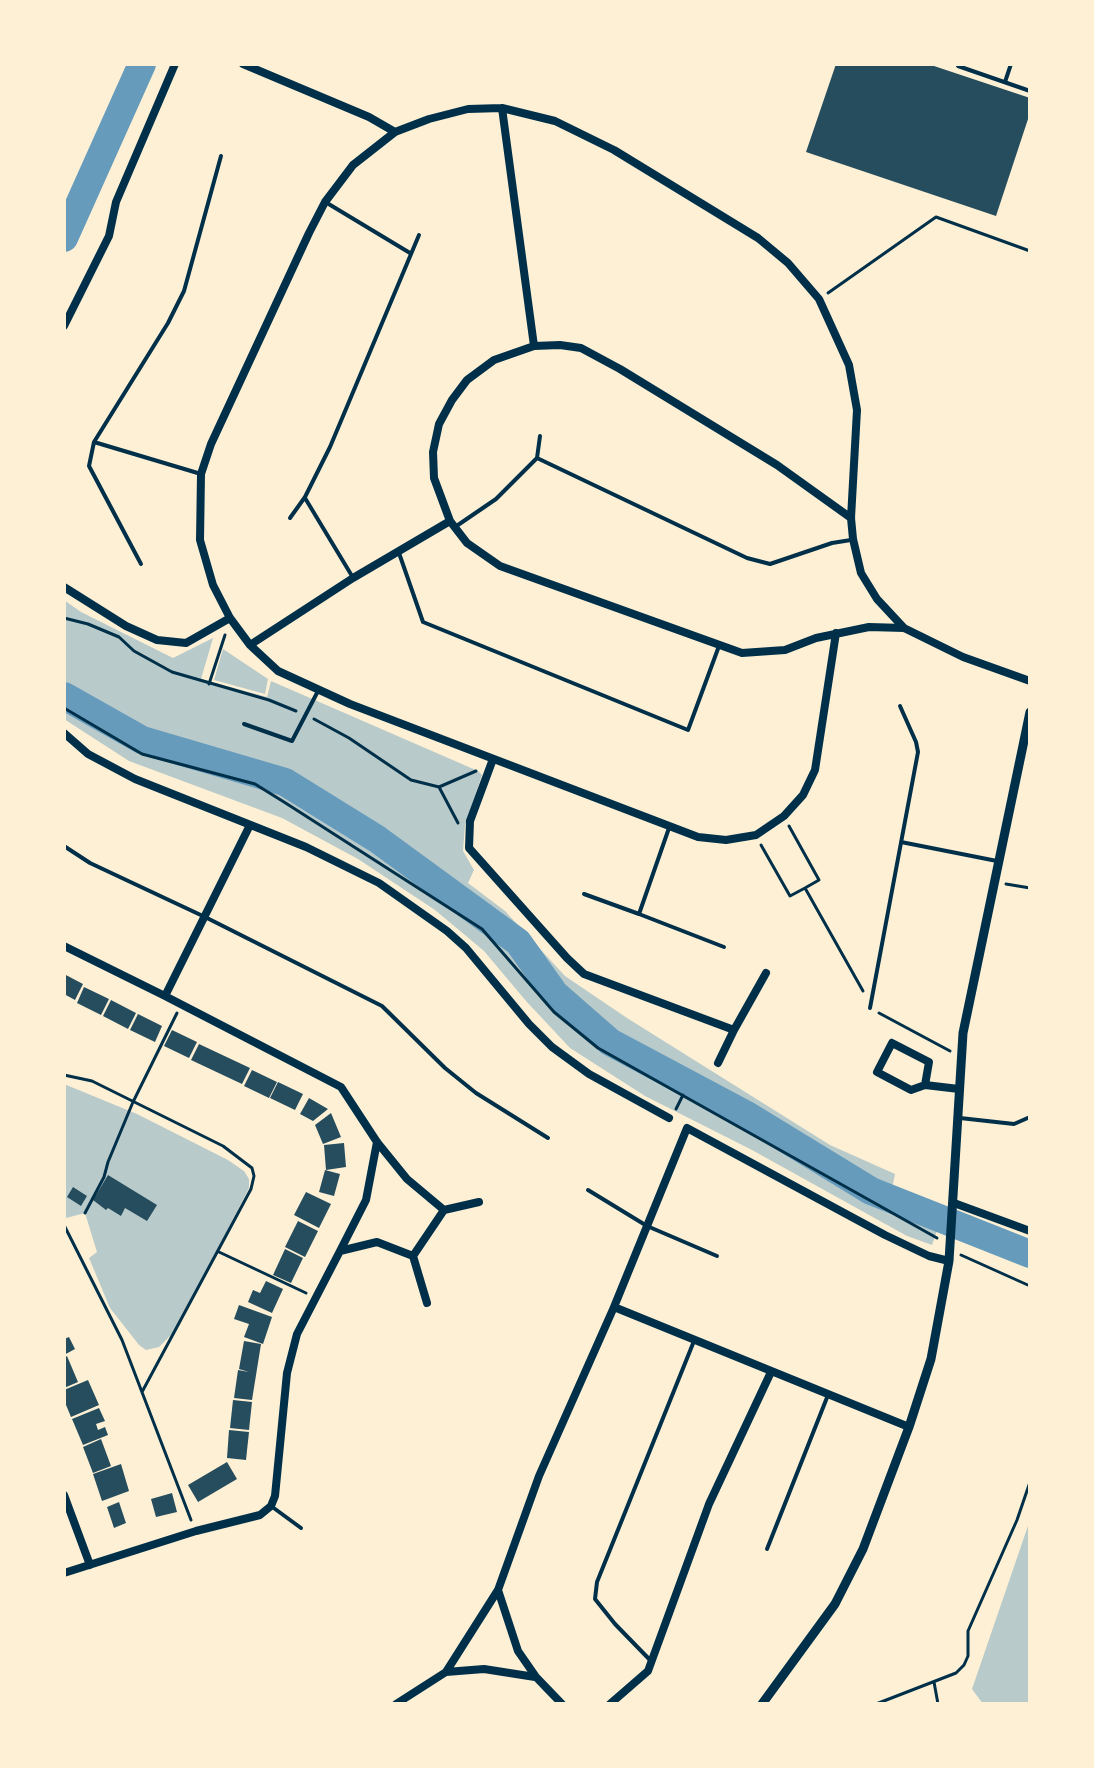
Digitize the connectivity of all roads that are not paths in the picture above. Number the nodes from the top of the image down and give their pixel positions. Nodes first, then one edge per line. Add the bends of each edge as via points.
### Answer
1 (175, 64) edge
2 (243, 64) edge
3 (952, 64) edge
4 (1011, 64) edge
5 (958, 65) edge
6 (1005, 82) junction
7 (1030, 91) edge
8 (502, 108) junction
9 (395, 132) junction
10 (221, 156) dead end
11 (325, 202) junction
12 (419, 235) dead end
13 (410, 253) junction
14 (64, 326) edge
15 (534, 346) junction
16 (540, 436) dead end
17 (94, 442) junction
18 (537, 458) junction
19 (201, 474) junction
20 (305, 497) junction
21 (290, 518) dead end
22 (851, 518) junction
23 (453, 524) junction
24 (853, 539) junction
25 (399, 553) junction
26 (141, 564) dead end
27 (353, 578) junction
28 (64, 587) edge
29 (230, 618) junction
30 (904, 628) junction
31 (836, 633) junction
32 (250, 645) junction
33 (719, 646) junction
34 (1030, 681) edge
35 (318, 691) junction
36 (900, 706) dead end
37 (1030, 712) edge
38 (244, 724) dead end
39 (64, 733) edge
40 (493, 759) junction
41 (250, 825) junction
42 (670, 826) junction
43 (901, 842) junction
44 (64, 846) edge
45 (999, 861) junction
46 (584, 894) dead end
47 (639, 914) junction
48 (205, 917) junction
49 (64, 946) edge
50 (724, 947) dead end
51 (766, 973) dead end
52 (165, 996) junction
53 (870, 1008) road end
54 (734, 1030) junction
55 (718, 1063) dead end
56 (925, 1085) junction
57 (959, 1089) junction
58 (958, 1117) junction
59 (1030, 1117) edge
60 (670, 1119) road end
61 (548, 1138) dead end
62 (377, 1142) junction
63 (588, 1190) dead end
64 (479, 1202) dead end
65 (953, 1208) junction
66 (444, 1210) junction
67 (647, 1226) junction
68 (1030, 1231) edge
69 (340, 1251) junction
70 (950, 1251) junction
71 (413, 1256) junction
72 (717, 1256) dead end
73 (427, 1303) dead end
74 (614, 1307) junction
75 (695, 1340) junction
76 (771, 1372) junction
77 (829, 1393) junction
78 (909, 1427) junction
79 (64, 1495) edge
80 (271, 1506) junction
81 (301, 1528) dead end
82 (767, 1549) dead end
83 (90, 1565) junction
84 (64, 1573) edge
85 (498, 1590) junction
86 (651, 1662) junction
87 (446, 1672) junction
88 (536, 1677) junction
89 (396, 1704) edge
90 (562, 1704) edge
91 (610, 1704) edge
92 (762, 1704) edge

1 - 14 street via 116,202 109,236
2 - 9 street
3 - 5 lane
4 - 6 lane
5 - 6 lane
6 - 7 lane
8 - 9 street via 468,109
8 - 15 street
8 - 22 street via 555,121 627,158 758,238 819,299 849,365 857,410
9 - 11 street via 353,165
10 - 17 lane via 184,291
11 - 13 lane
11 - 19 street
12 - 13 lane
13 - 20 lane
15 - 22 street via 581,348 620,369 777,465
15 - 23 street via 494,360 467,380 439,424 434,478
16 - 18 lane
17 - 19 lane
17 - 26 lane via 89,466
18 - 23 lane via 496,499
18 - 24 lane via 747,558 770,564
19 - 29 street via 200,540 213,585
20 - 21 lane
20 - 27 lane
22 - 24 street
23 - 25 street
23 - 33 street via 467,543 500,566
24 - 30 street via 861,573
25 - 27 street
25 - 33 lane via 423,622 688,730
27 - 32 street
28 - 29 street via 157,640 186,643
29 - 32 street
30 - 31 street
30 - 34 street
31 - 33 street via 764,654
31 - 42 street via 815,770 803,795 756,835 726,840
32 - 35 street via 278,671
35 - 38 lane via 292,741
35 - 40 street
36 - 43 lane via 918,752
37 - 45 street
39 - 41 street via 88,754 135,779
40 - 42 street
40 - 54 street via 469,829 469,848 584,974
41 - 48 street
41 - 60 street via 379,883 466,948 552,1047
42 - 47 lane
43 - 45 lane
43 - 53 lane
44 - 48 lane
45 - 57 street via 963,1033
46 - 47 lane
47 - 50 lane
48 - 52 street
48 - 61 lane via 382,1006 476,1093
49 - 52 street
51 - 54 street
52 - 62 street via 341,1087
54 - 55 street
56 - 56 street via 911,1090 877,1072 892,1043 929,1062
56 - 57 street
57 - 58 street
58 - 59 lane via 1014,1124
58 - 65 street
62 - 66 street via 407,1179
62 - 69 street via 366,1200
63 - 67 lane
64 - 66 street
65 - 68 street
65 - 70 street
66 - 71 street
67 - 70 street via 687,1128 929,1256
67 - 72 lane
67 - 74 street
69 - 71 street via 377,1242
69 - 80 street via 297,1334 287,1373
70 - 78 street via 931,1359
71 - 73 street
74 - 75 street
74 - 85 street via 539,1476
75 - 76 street
75 - 86 lane via 596,1591 595,1599 608,1616
76 - 77 street
76 - 86 street via 709,1504
77 - 78 street
77 - 82 lane
78 - 92 street via 863,1549 835,1604
79 - 83 street
80 - 81 lane
80 - 83 street via 260,1515
83 - 84 street
85 - 87 street
85 - 88 street via 518,1651
86 - 91 street via 648,1671
87 - 88 street via 484,1669
87 - 89 street
88 - 90 street

